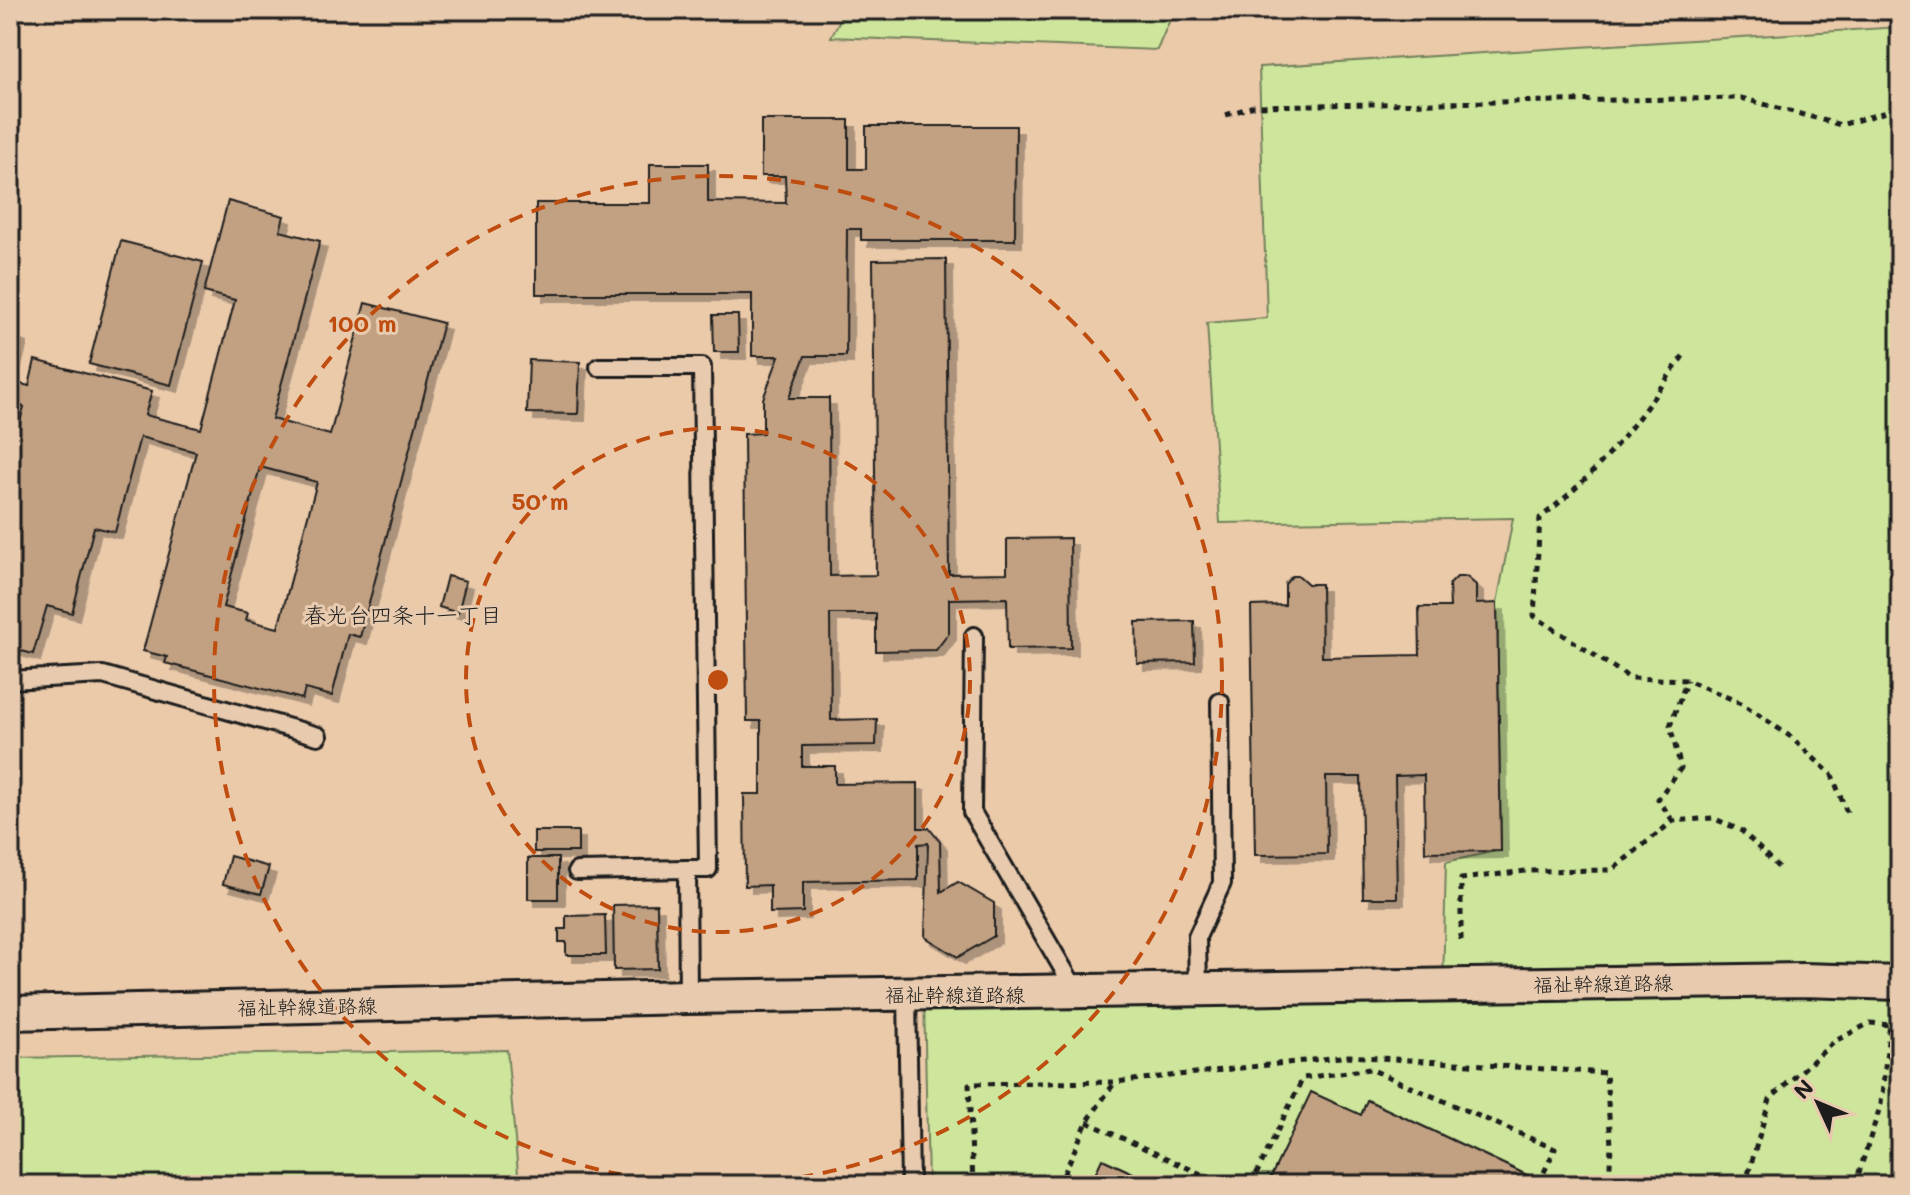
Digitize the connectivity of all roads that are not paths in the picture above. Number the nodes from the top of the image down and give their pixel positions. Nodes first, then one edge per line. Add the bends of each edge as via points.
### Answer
1 (599, 367) dead end
2 (974, 636) dead end
3 (10, 680) edge
4 (1220, 702) dead end
5 (318, 736) dead end
6 (687, 869) junction
7 (577, 871) dead end
8 (1900, 983) edge
9 (1198, 990) junction
10 (1077, 993) junction
11 (907, 994) junction
12 (688, 997) junction
13 (10, 1013) edge
14 (910, 1185) edge

1 - 6 lane via 702,367 708,869
2 - 10 lane via 972,812
3 - 5 lane via 103,675
4 - 9 lane via 1222,883 1197,937
6 - 7 lane
6 - 12 lane
8 - 9 street, 福祉幹線道路線
9 - 10 street, 福祉幹線道路線
10 - 11 street, 福祉幹線道路線
11 - 12 street, 福祉幹線道路線
11 - 14 lane
12 - 13 street, 福祉幹線道路線

